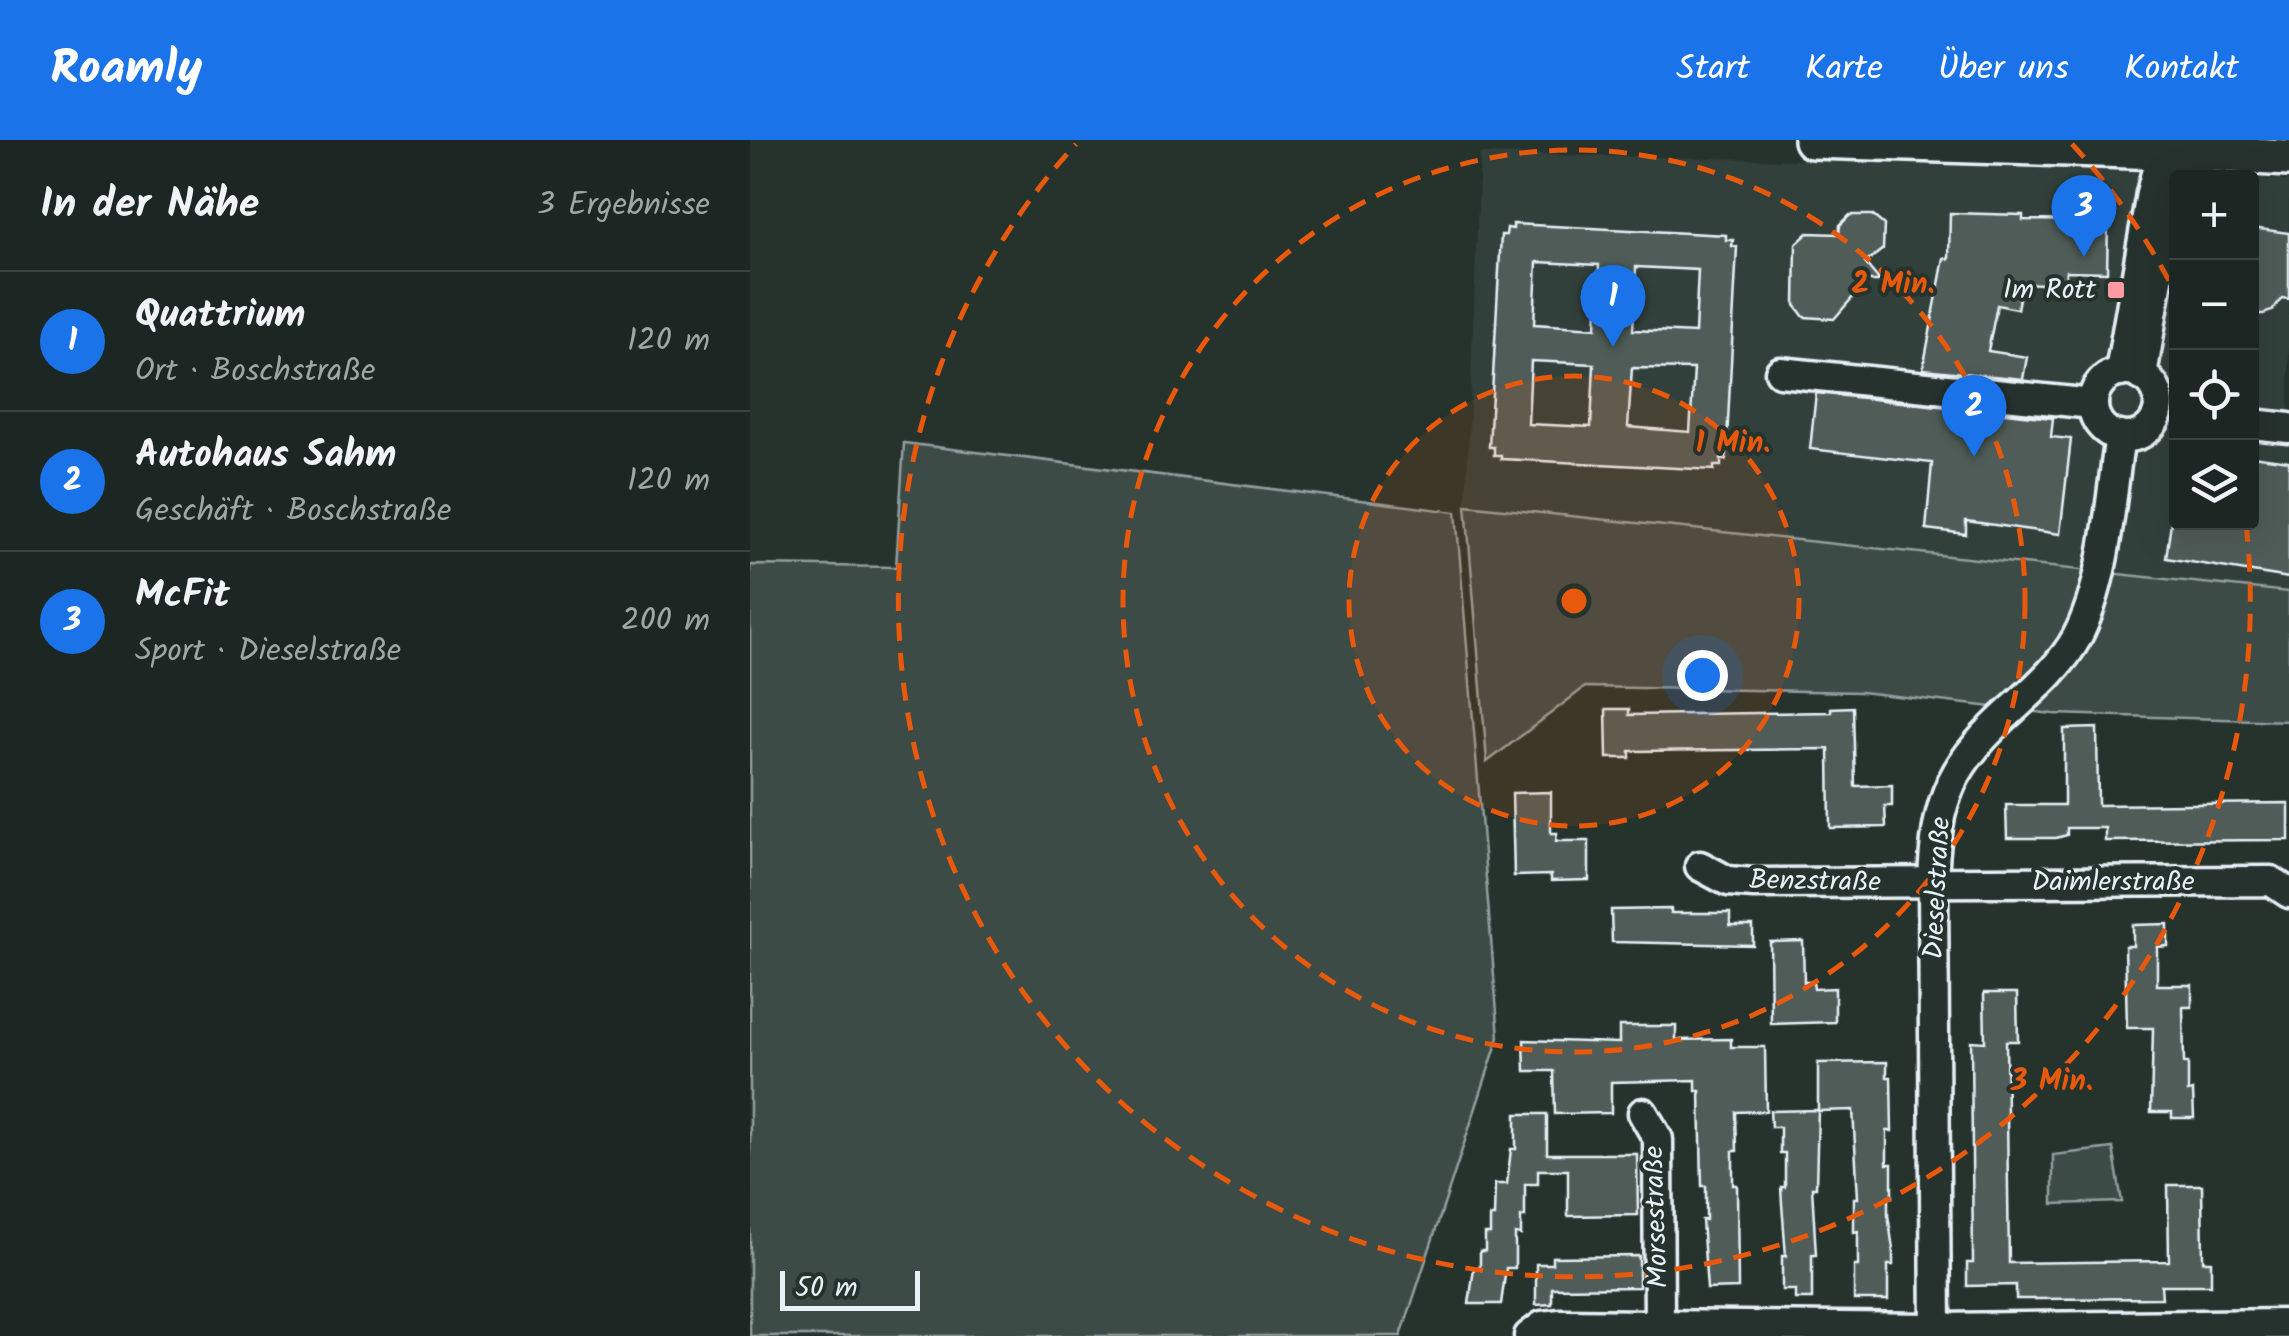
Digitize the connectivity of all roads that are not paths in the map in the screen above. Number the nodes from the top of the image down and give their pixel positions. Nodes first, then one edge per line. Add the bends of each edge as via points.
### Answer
1 (1812, 140) edge
2 (2162, 145) edge
3 (2289, 158) edge
4 (1780, 372) dead end
5 (2131, 374) junction
6 (2093, 404) junction
7 (2167, 413) edge
8 (2259, 425) edge
9 (2289, 428) edge
10 (2120, 436) junction
11 (1700, 866) dead end
12 (1933, 883) junction
13 (2289, 893) edge
14 (1643, 1113) dead end
15 (2289, 1324) edge
16 (1660, 1325) junction
17 (1936, 1332) edge
18 (1529, 1336) edge

1 - 2 main road
2 - 3 main road
2 - 5 street via 2170,206
4 - 6 street
5 - 6 street via 2100,382
5 - 7 street via 2157,390
6 - 10 street via 2100,424
7 - 10 street via 2146,431
8 - 9 street
10 - 12 street, Dieselstraße via 2086,618 2067,653 1978,740 1957,770 1939,814
11 - 12 street, Benzstraße via 1741,882
12 - 13 street, Daimlerstraße via 2271,881
12 - 17 street, Dieselstraße
14 - 16 street, Morsestraße via 1658,1139
15 - 17 street
16 - 17 street
16 - 18 street via 1561,1324

